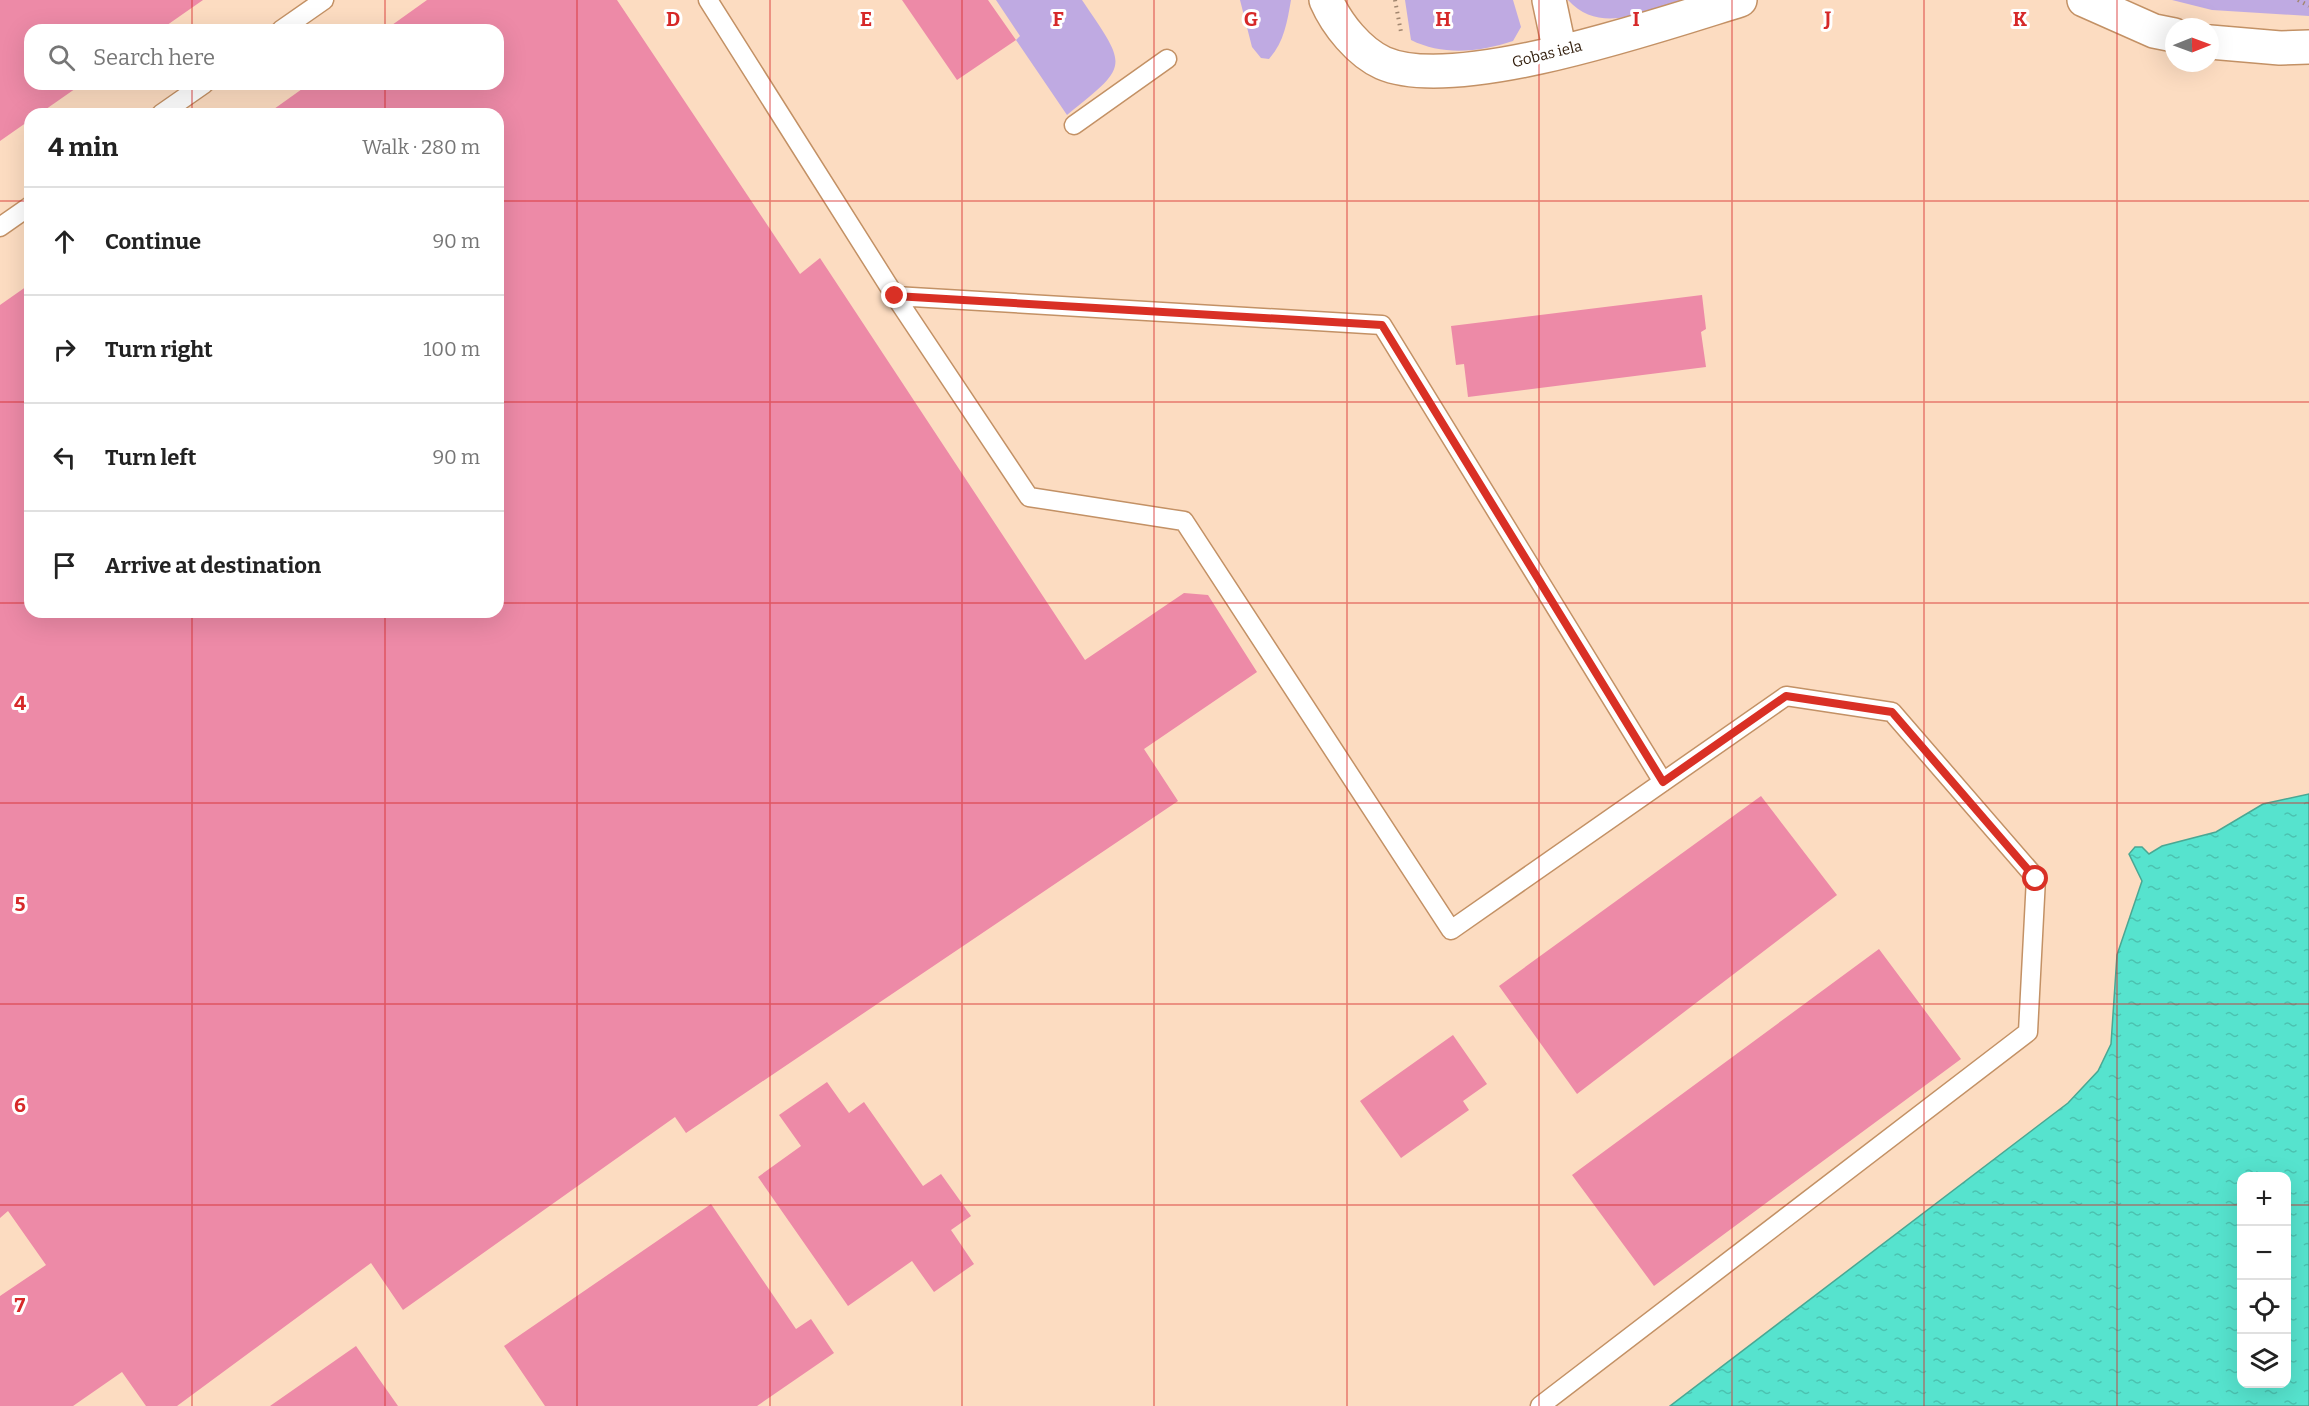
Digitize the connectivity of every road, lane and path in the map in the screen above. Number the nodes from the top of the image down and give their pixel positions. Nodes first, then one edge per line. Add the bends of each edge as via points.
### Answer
1 (324, 0) edge
2 (708, 0) edge
3 (1326, 0) edge
4 (1550, 0) edge
5 (1740, 0) edge
6 (2084, 0) edge
7 (2298, 0) edge
8 (2309, 6) edge
9 (290, 24) edge
10 (2165, 33) edge
11 (2219, 43) edge
12 (2309, 47) edge
13 (1560, 52) junction
14 (1167, 59) dead end
15 (195, 90) edge
16 (170, 108) edge
17 (1074, 125) dead end
18 (24, 210) edge
19 (0, 227) edge
20 (895, 296) junction
21 (1663, 782) junction
22 (1540, 1406) edge

1 - 9 lane
2 - 20 lane
3 - 13 street, Gobas iela via 1355,44 1383,63 1409,70 1451,72
4 - 13 street
5 - 13 street, Gobas iela
6 - 10 street
7 - 8 path
11 - 12 street
14 - 17 lane
15 - 16 lane
18 - 19 lane
20 - 21 lane via 1382,325
20 - 21 lane via 1029,497 1184,521 1451,930
21 - 22 lane via 1786,696 1892,712 2036,879 2028,1032

